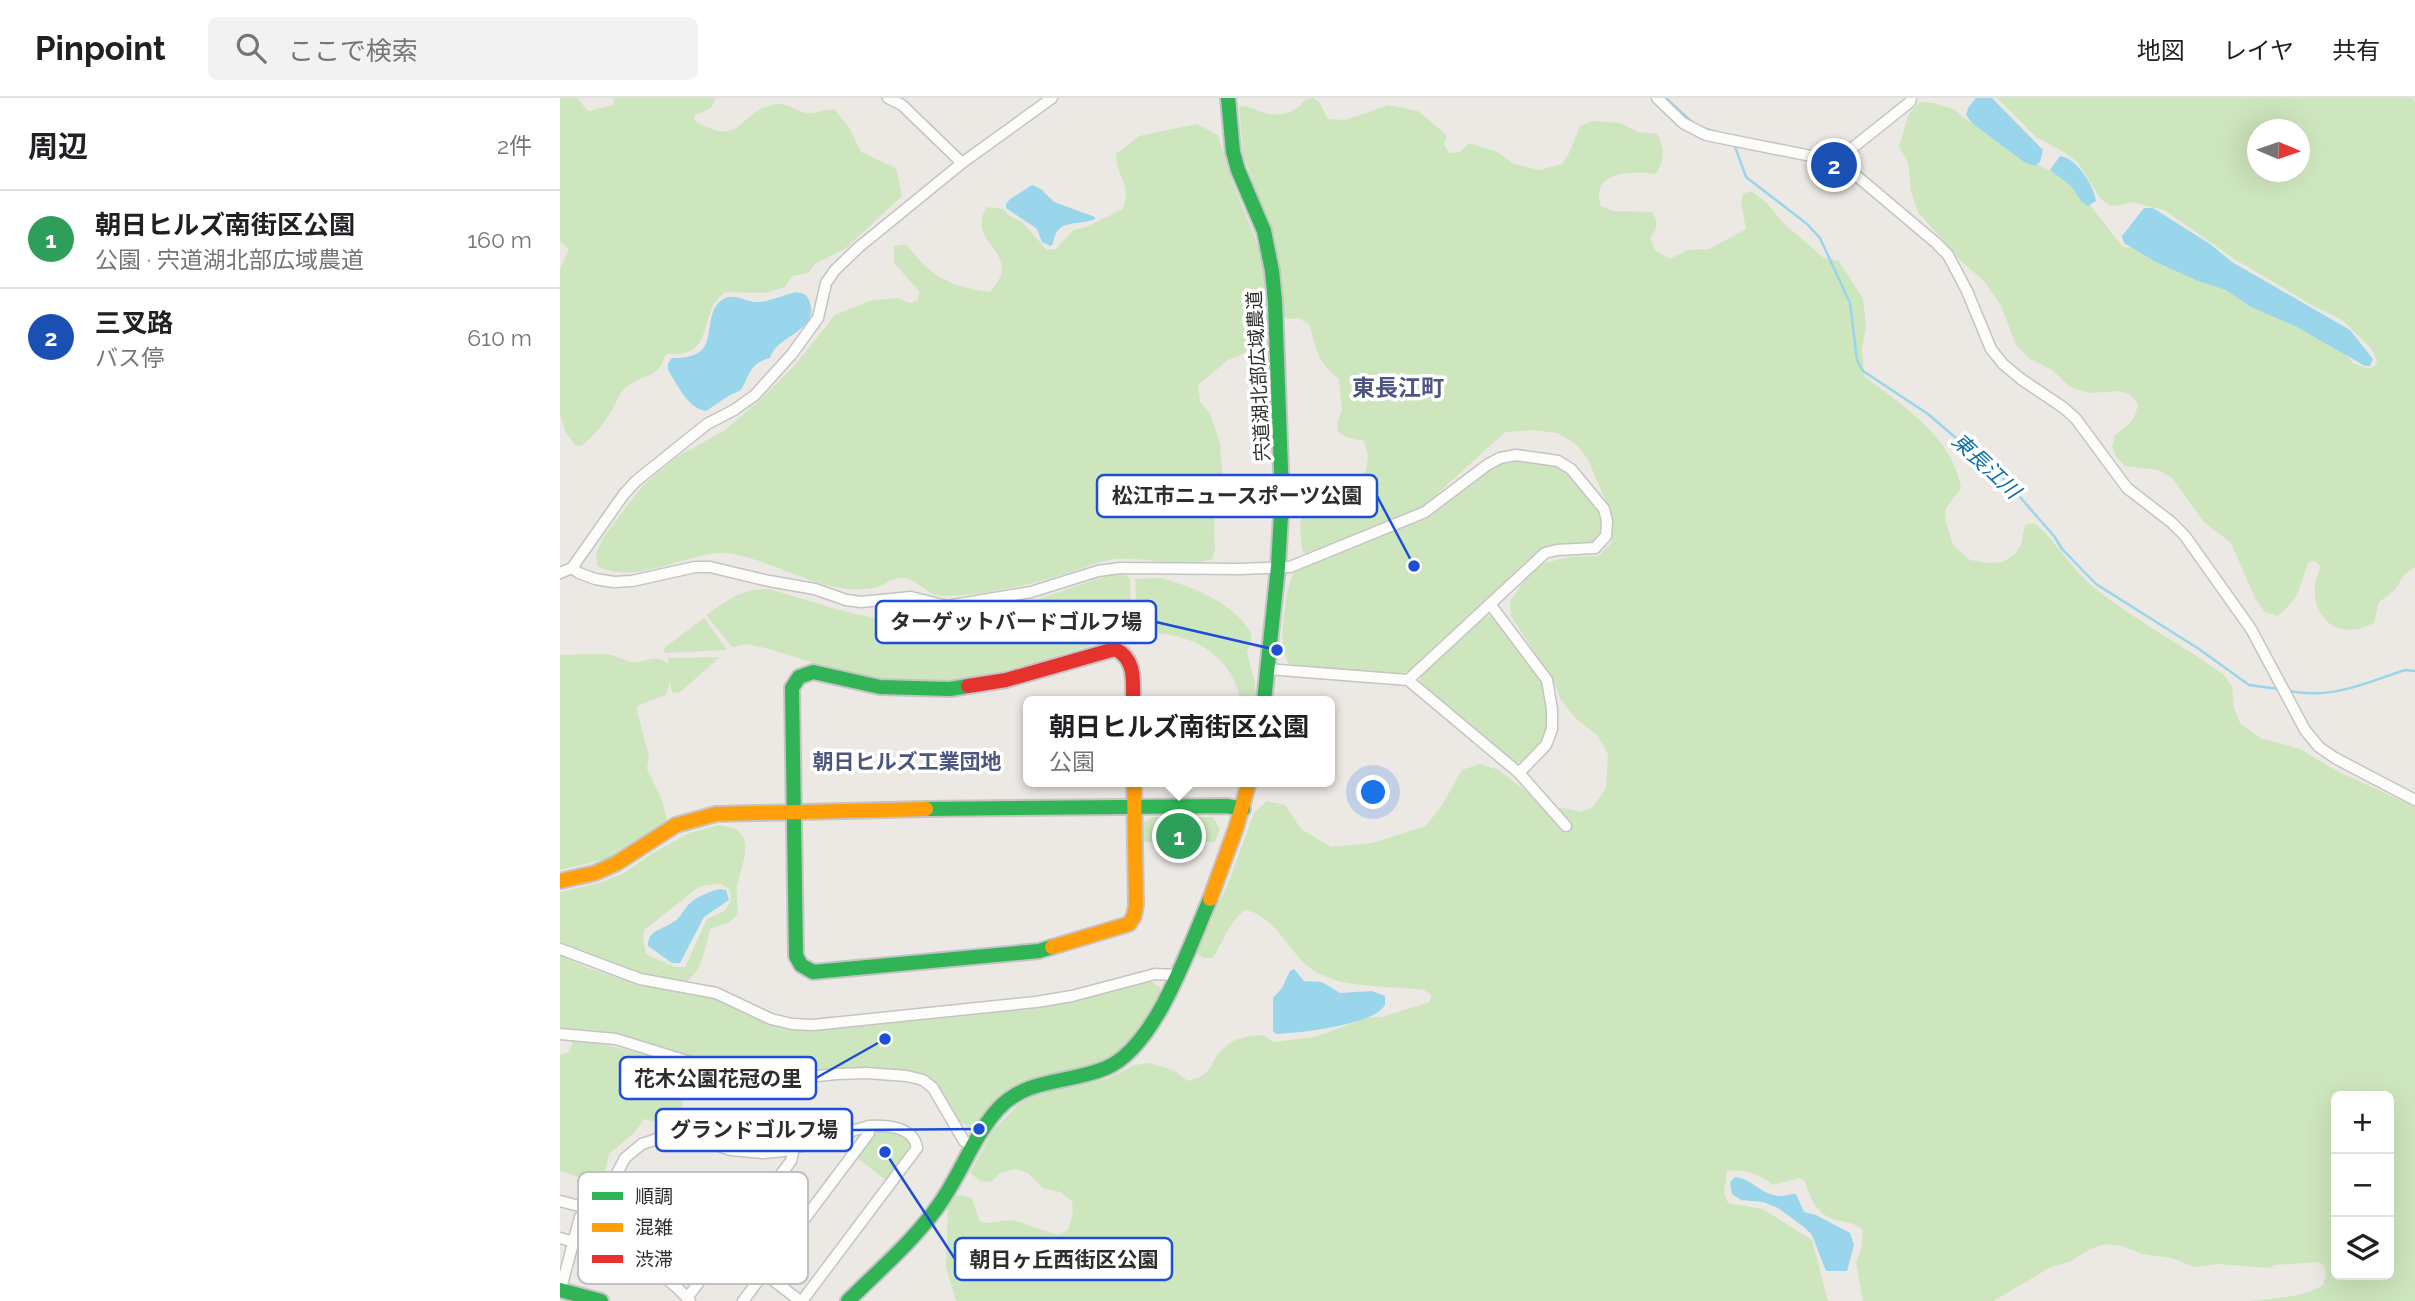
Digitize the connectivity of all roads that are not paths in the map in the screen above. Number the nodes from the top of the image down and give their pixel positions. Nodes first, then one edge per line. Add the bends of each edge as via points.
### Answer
1 (888, 98) edge
2 (1052, 98) edge
3 (1228, 98) edge
4 (1657, 98) edge
5 (1911, 98) edge
6 (1836, 161) junction
7 (962, 163) junction
8 (1278, 567) junction
9 (572, 568) junction
10 (560, 573) edge
11 (1490, 604) junction
12 (1268, 669) junction
13 (1408, 680) junction
14 (1133, 696) edge
15 (1265, 696) edge
16 (1519, 773) junction
17 (1134, 787) edge
18 (1248, 787) edge
19 (2415, 800) edge
20 (1135, 807) junction
21 (1243, 809) junction
22 (794, 811) junction
23 (1566, 826) dead end
24 (560, 881) edge
25 (560, 949) edge
26 (1176, 975) junction
27 (560, 1034) edge
28 (869, 1126) junction
29 (974, 1147) junction
30 (794, 1148) junction
31 (618, 1172) edge
32 (782, 1172) edge
33 (560, 1201) edge
34 (578, 1206) edge
35 (808, 1216) edge
36 (578, 1223) edge
37 (560, 1238) edge
38 (572, 1241) junction
39 (578, 1243) edge
40 (674, 1284) edge
41 (700, 1284) edge
42 (757, 1284) edge
43 (778, 1284) edge
44 (560, 1291) edge
45 (689, 1300) edge
46 (601, 1301) edge
47 (743, 1301) edge
48 (801, 1301) edge
49 (848, 1301) edge

1 - 7 street
2 - 7 street
3 - 8 street, 宍道湖北部広域農道 via 1233,152 1264,232 1272,271 1282,465
4 - 6 street via 1683,123 1706,135
5 - 6 street
6 - 19 street via 1948,255 1997,356 2064,408 2127,488 2185,536 2251,629 2305,730 2319,747
7 - 9 street via 835,270 826,283 818,318 792,354 755,395 707,424 636,481
8 - 9 street via 1119,568 1031,592 947,606 911,597 846,600 710,567 614,582
8 - 11 street via 1290,567 1425,512 1500,458 1516,455 1558,461 1571,469 1604,509 1606,536 1595,548 1545,553
8 - 12 street, 宍道湖北部広域農道
9 - 10 street
11 - 13 street
11 - 16 street via 1547,680 1551,701 1552,729 1546,745
12 - 13 street
12 - 15 street, 宍道湖北部広域農道
13 - 16 street
14 - 22 street via 1132,664 1125,653 1115,649 1006,680 950,689 880,687 806,673 792,688
16 - 23 street
17 - 20 street
18 - 21 street
20 - 21 street
20 - 22 street
20 - 22 street via 1136,905 1129,924 1039,951 813,972 802,968 795,953
21 - 26 street
22 - 24 street via 699,817 676,825 617,863
25 - 26 street via 639,979 716,993 771,1019 813,1025 1037,1002 1155,974
26 - 29 street via 1131,1051 1095,1072 1022,1089 994,1115
27 - 29 street via 616,1039 742,1082 866,1073 923,1080 933,1088 964,1140
28 - 30 street
28 - 35 street via 869,1133
28 - 48 street via 908,1133 916,1140 917,1149
29 - 49 street via 935,1209
30 - 31 street via 749,1153 694,1138 660,1138 632,1151
30 - 32 street
33 - 34 street
36 - 38 street
37 - 38 street
38 - 39 street
38 - 44 street
40 - 45 street
41 - 45 street
42 - 47 street
43 - 48 street
44 - 46 street

